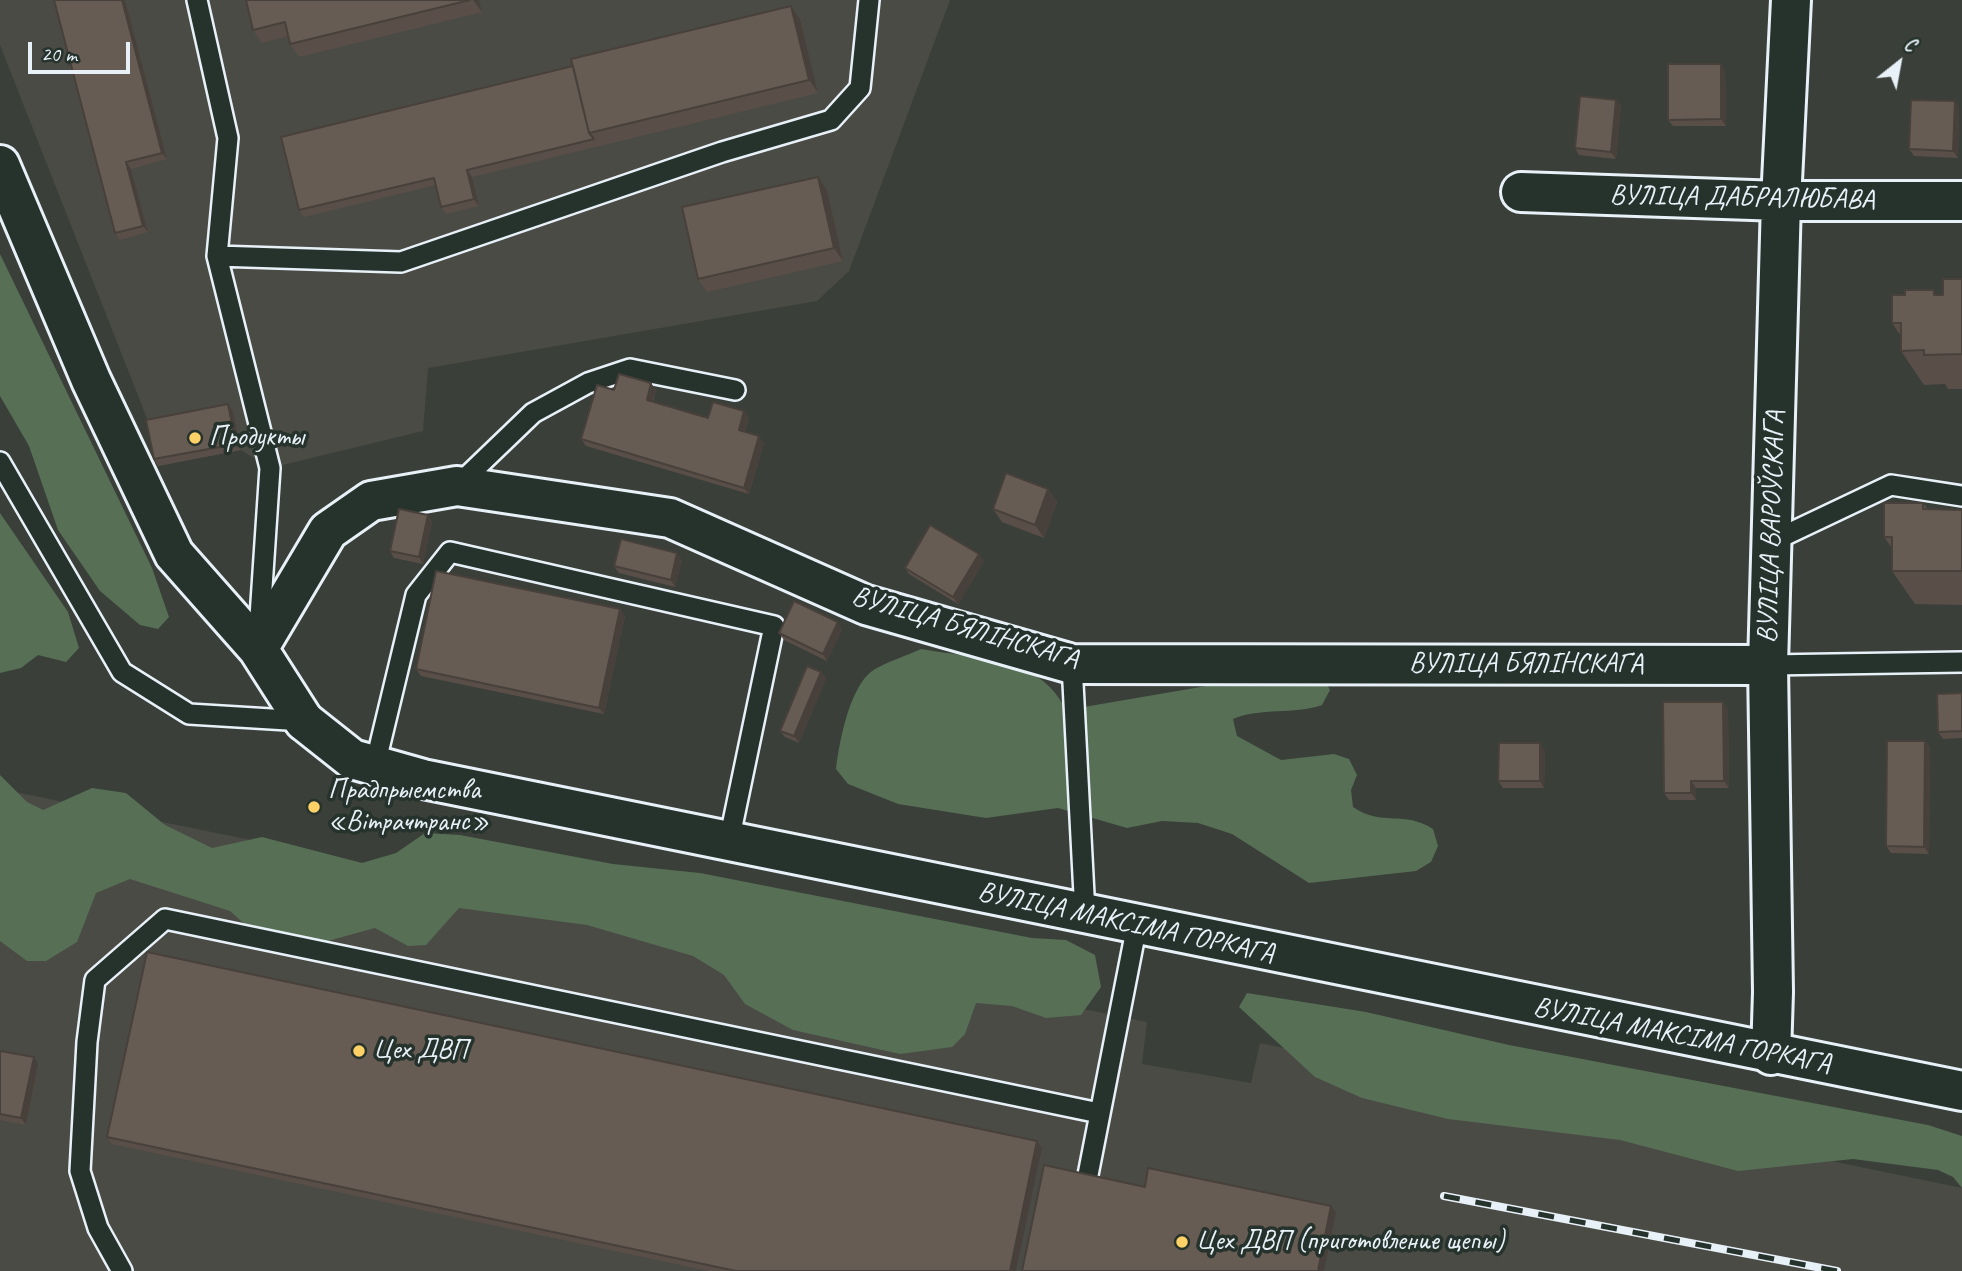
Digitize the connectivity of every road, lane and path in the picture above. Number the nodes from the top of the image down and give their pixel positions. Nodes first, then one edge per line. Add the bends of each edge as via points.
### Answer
1 (197, 0) edge
2 (869, 0) edge
3 (1791, 0) edge
4 (0, 165) edge
5 (1521, 192) dead end
6 (1781, 201) junction
7 (1962, 201) edge
8 (217, 256) junction
9 (735, 390) dead end
10 (0, 462) edge
11 (457, 486) junction
12 (1962, 496) edge
13 (1773, 541) junction
14 (258, 649) junction
15 (1962, 662) edge
16 (1072, 664) junction
17 (1768, 665) junction
18 (304, 721) junction
19 (375, 765) junction
20 (729, 841) junction
21 (1085, 914) junction
22 (1137, 925) junction
23 (1771, 1055) junction
24 (1962, 1091) edge
25 (1099, 1113) junction
26 (1087, 1180) edge
27 (122, 1271) edge

1 - 8 lane via 228,138
2 - 8 lane via 860,88 831,120 722,152 401,262
3 - 6 street, ВУЛІЦА ВАРОЎСКАГА
4 - 14 street, ВУЛІЦА МАКСІМА ГОРКАГА via 91,380 174,554
5 - 6 street, ВУЛІЦА ДАБРАЛЮБАВА
6 - 7 street, ВУЛІЦА ДАБРАЛЮБАВА
6 - 13 street, ВУЛІЦА ВАРОЎСКАГА
8 - 14 lane via 270,468
9 - 11 lane via 629,369 588,383 533,413
10 - 18 lane via 122,672 189,713
11 - 14 street, ВУЛІЦА БЯЛІНСКАГА via 371,500 328,531
11 - 16 street, ВУЛІЦА БЯЛІНСКАГА via 670,518 866,605
12 - 13 lane via 1891,485
13 - 17 street, ВУЛІЦА ВАРОЎСКАГА
14 - 18 street, ВУЛІЦА МАКСІМА ГОРКАГА
15 - 17 lane
16 - 17 street, ВУЛІЦА БЯЛІНСКАГА
16 - 21 lane
17 - 23 street, ВУЛІЦА ВАРОЎСКАГА
18 - 19 street, ВУЛІЦА МАКСІМА ГОРКАГА via 352,758
19 - 20 street, ВУЛІЦА МАКСІМА ГОРКАГА via 423,779
19 - 20 lane via 416,595 450,552 774,626
20 - 21 street, ВУЛІЦА МАКСІМА ГОРКАГА
21 - 22 street, ВУЛІЦА МАКСІМА ГОРКАГА
22 - 23 street, ВУЛІЦА МАКСІМА ГОРКАГА
22 - 25 lane
23 - 24 street, ВУЛІЦА МАКСІМА ГОРКАГА
25 - 26 lane
25 - 27 lane via 165,919 96,980 87,1042 80,1171 98,1228

